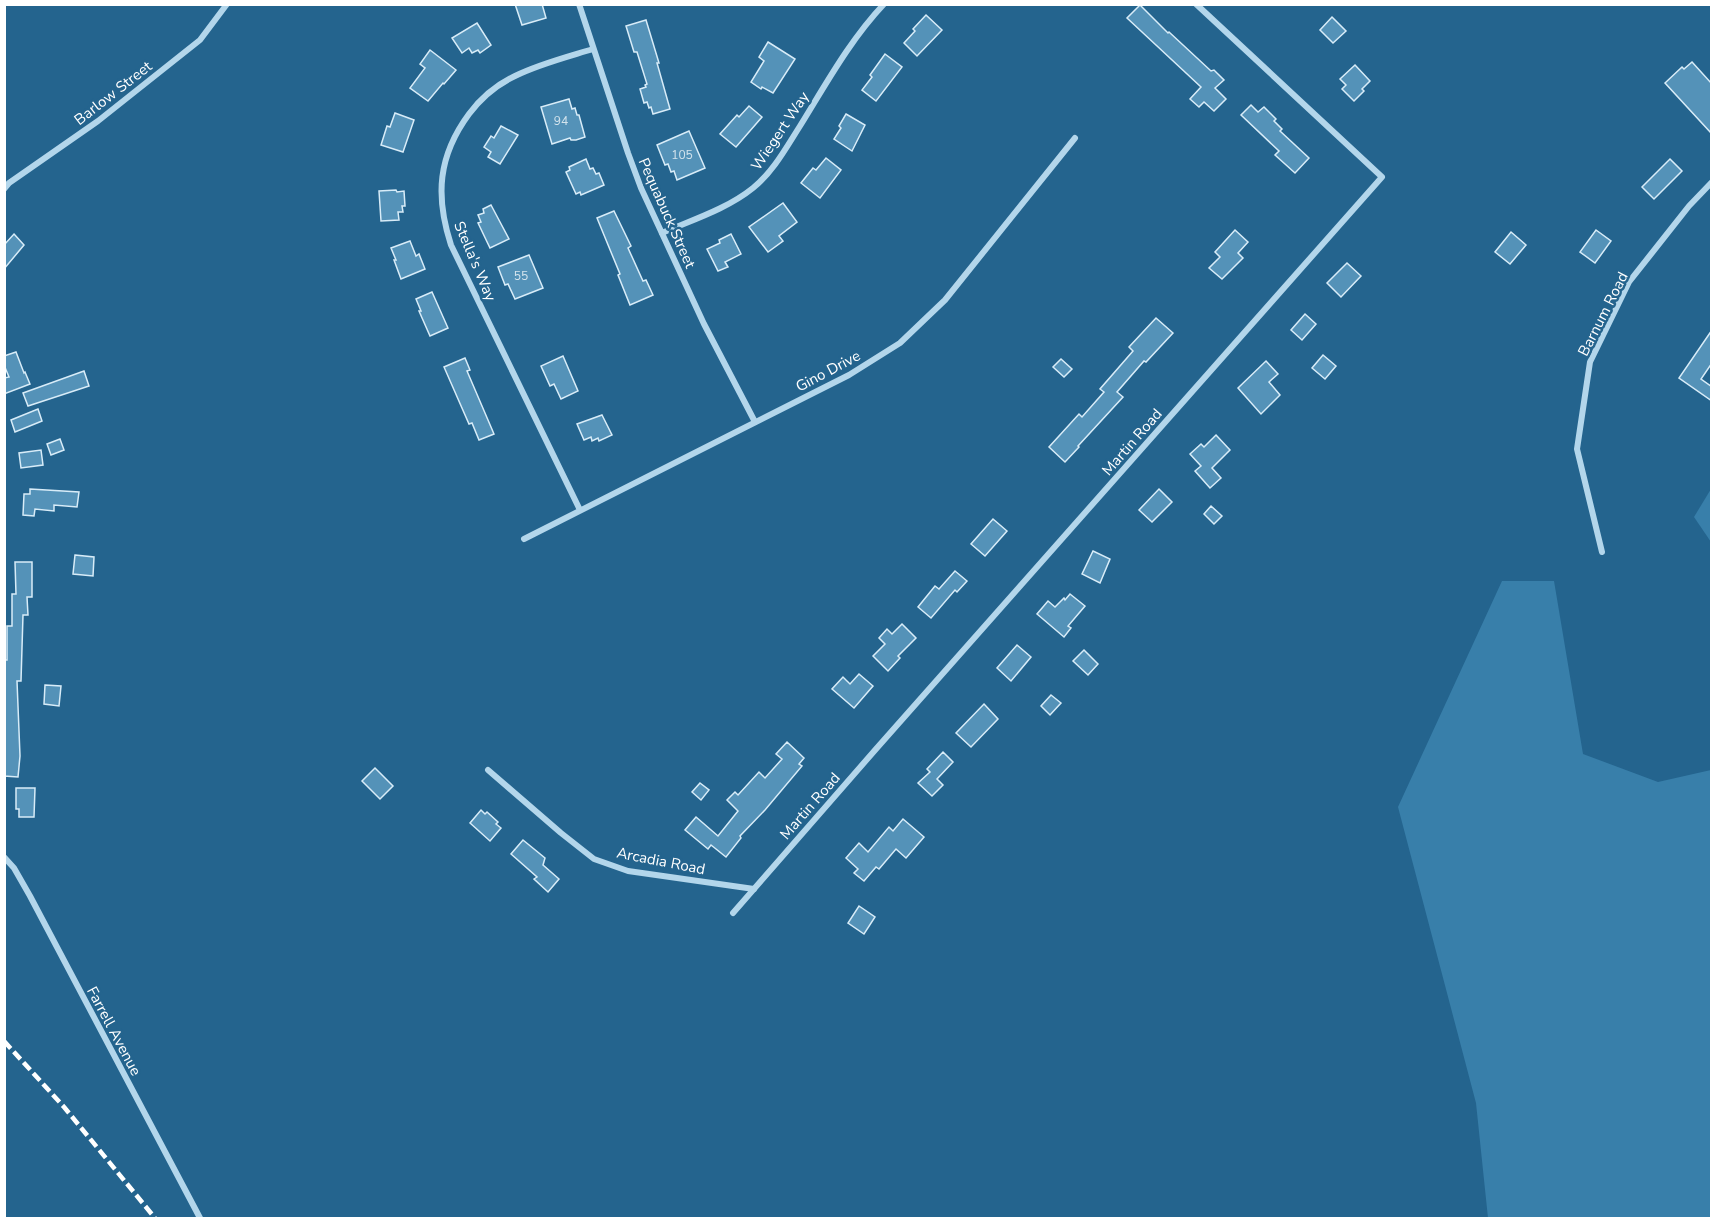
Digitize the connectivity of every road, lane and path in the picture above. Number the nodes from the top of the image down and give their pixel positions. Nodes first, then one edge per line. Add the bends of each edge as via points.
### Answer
1 (227, 4) edge
2 (579, 4) edge
3 (884, 4) edge
4 (1196, 4) edge
5 (594, 49) junction
6 (1075, 138) dead end
7 (1712, 182) edge
8 (4, 189) edge
9 (662, 233) junction
10 (755, 422) junction
11 (580, 510) junction
12 (524, 539) dead end
13 (1602, 552) dead end
14 (488, 770) dead end
15 (4, 857) edge
16 (754, 889) junction
17 (733, 913) dead end
18 (200, 1218) edge

1 - 8 street, Barlow Street via 200,40
2 - 5 street, Pequabuck Street
3 - 9 street, Wiegert Way via 855,37 763,179 734,200
4 - 16 street, Martin Road via 1382,177
5 - 9 street, Pequabuck Street via 634,170
5 - 11 street, Stella's Way via 528,70 488,93 454,136 441,187 451,245
6 - 10 street, Gino Drive via 945,300 900,343 849,375
7 - 13 street, Barnum Road via 1629,282 1590,362 1577,449
9 - 10 street, Pequabuck Street
10 - 11 street, Gino Drive
11 - 12 street, Gino Drive
14 - 16 street, Arcadia Road via 594,859 628,871
15 - 18 street, Farrell Avenue via 30,896
16 - 17 street, Martin Road

